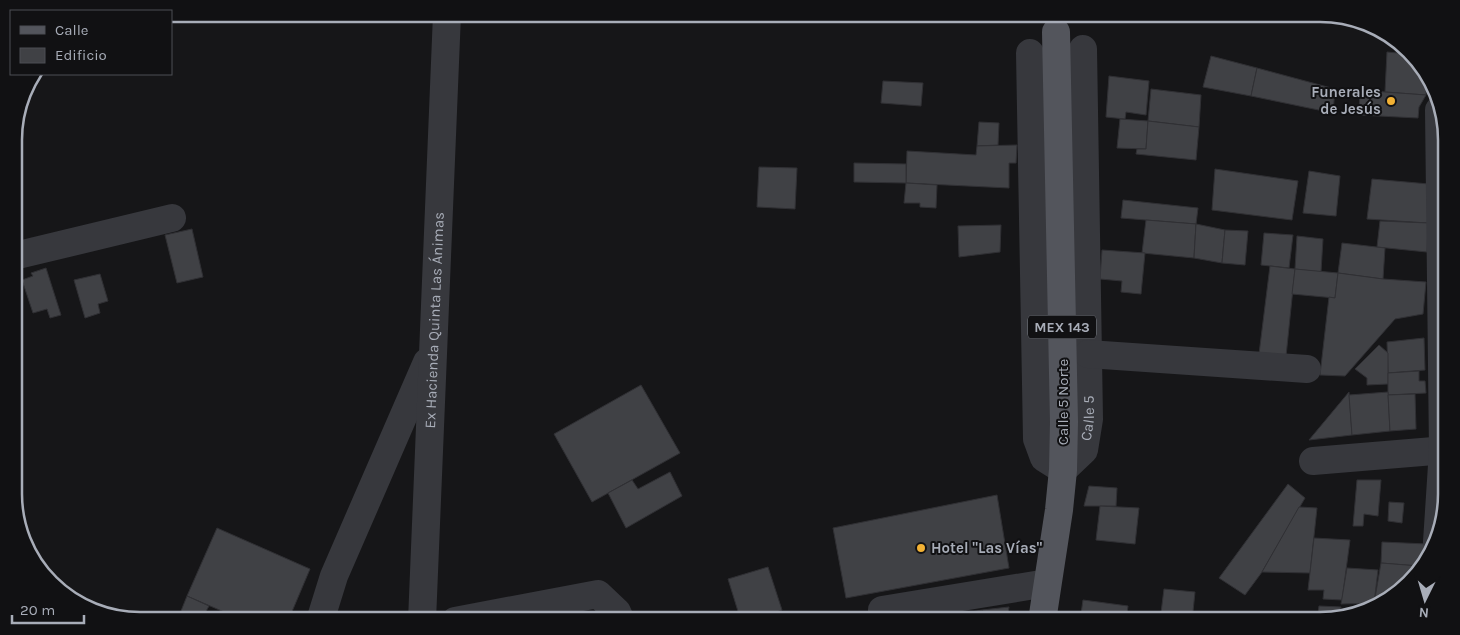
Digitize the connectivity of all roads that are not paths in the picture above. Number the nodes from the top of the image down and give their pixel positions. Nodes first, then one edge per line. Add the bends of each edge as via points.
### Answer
1 (447, 22) edge
2 (1056, 32) dead end
3 (1083, 49) dead end
4 (1030, 53) dead end
5 (172, 218) dead end
6 (23, 254) edge
7 (434, 347) junction
8 (1088, 354) junction
9 (1307, 370) dead end
10 (1438, 451) edge
11 (1313, 461) dead end
12 (1063, 470) junction
13 (1047, 583) junction
14 (882, 610) dead end
15 (323, 612) edge
16 (422, 612) edge
17 (503, 612) edge
18 (617, 612) edge
19 (1043, 612) edge

1 - 7 street, Ex Hacienda Quinta Las Ánimas
2 - 12 main road, Calle 5 Norte / MEX 143
3 - 8 street, Calle 5
4 - 12 street via 1037,439 1044,458
5 - 6 street
7 - 15 street via 334,576
7 - 16 street, Ex Hacienda Quinta Las Ánimas
8 - 9 street
8 - 12 street, Calle 5 via 1089,419 1084,450
10 - 11 street
12 - 13 main road, Calle 5 Norte / MEX 143
13 - 14 street
13 - 19 main road, Calle 5 Norte / MEX 143
17 - 18 street via 598,594

